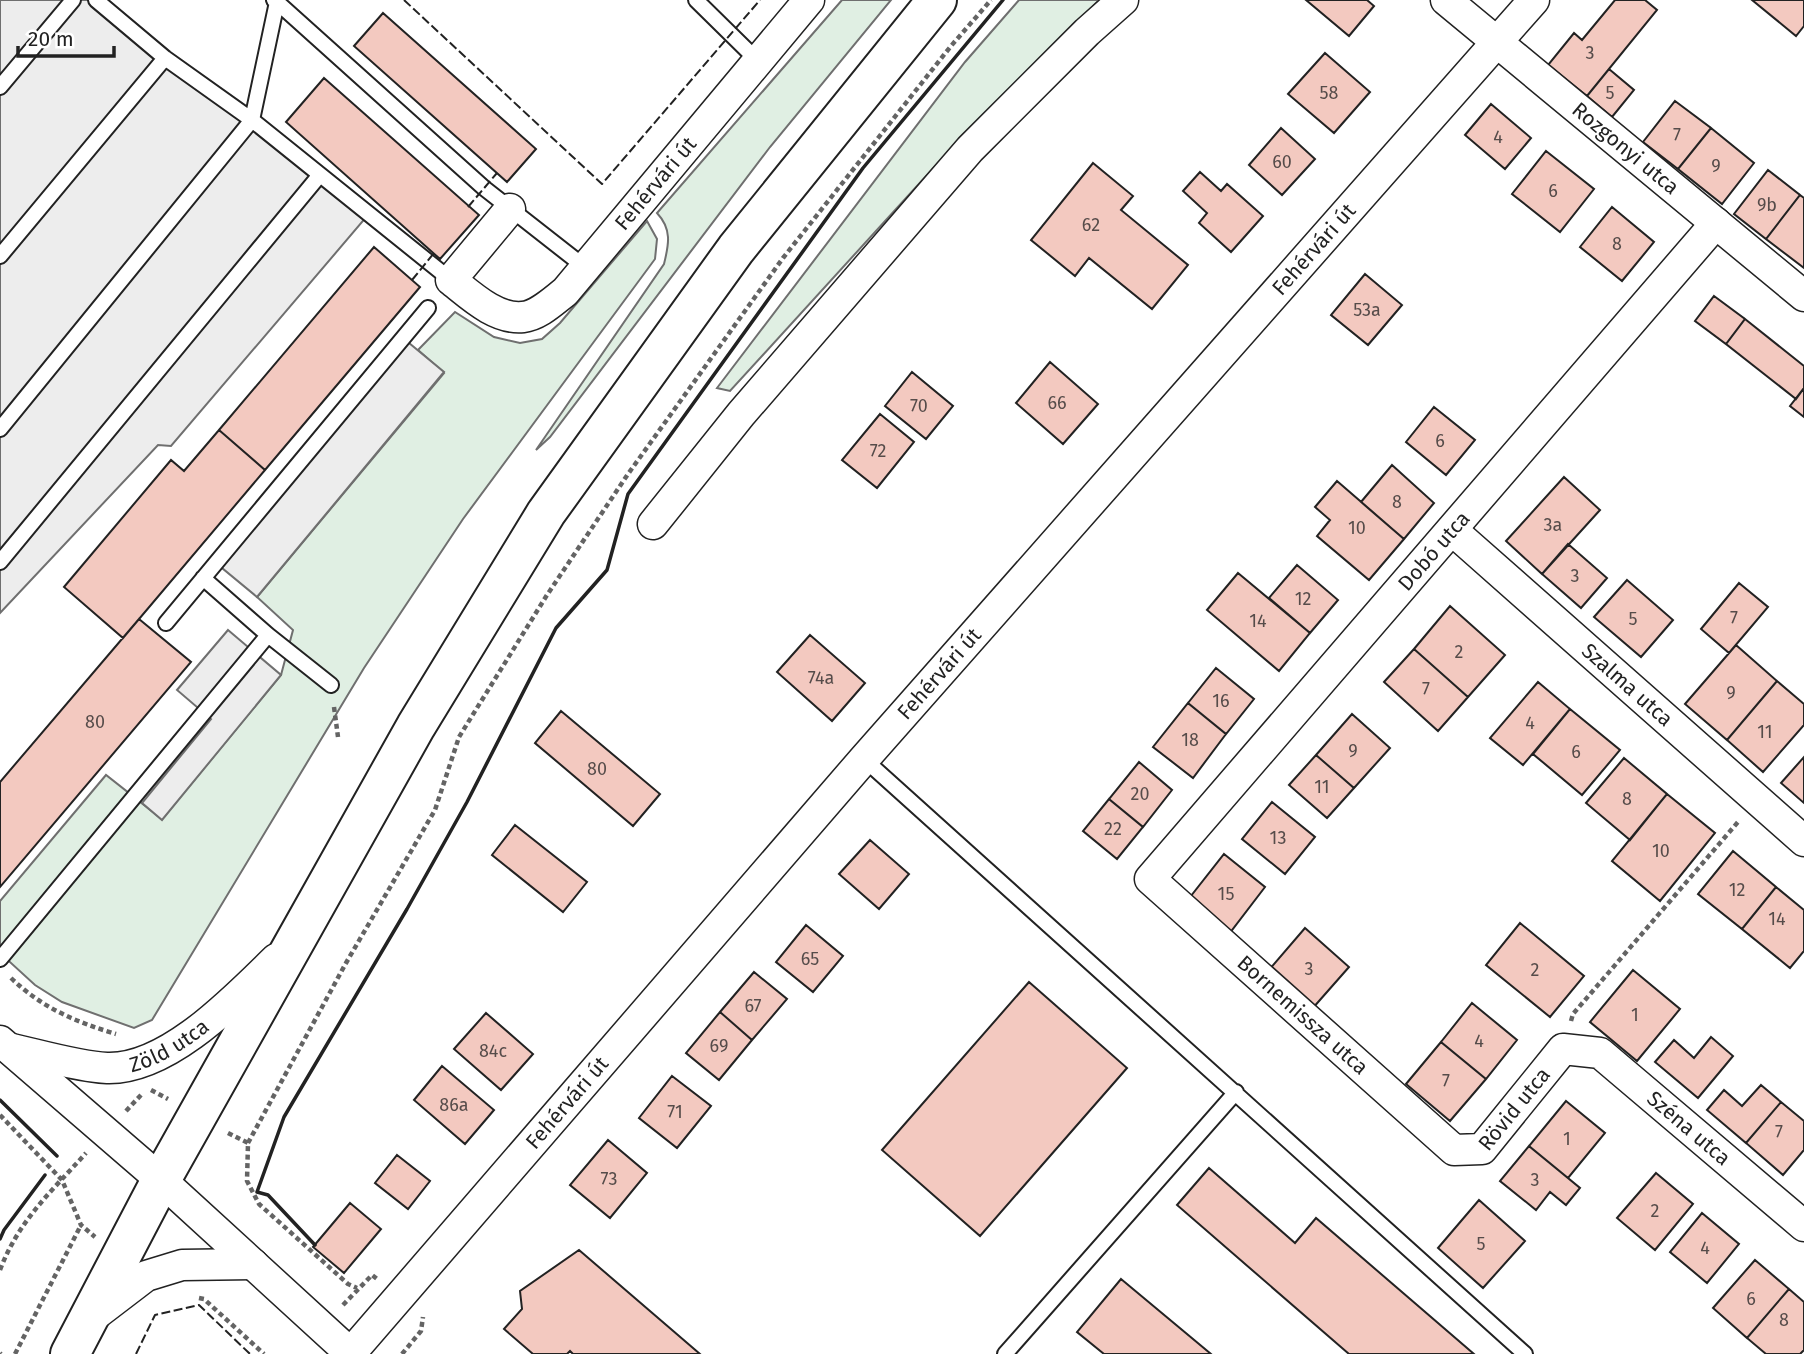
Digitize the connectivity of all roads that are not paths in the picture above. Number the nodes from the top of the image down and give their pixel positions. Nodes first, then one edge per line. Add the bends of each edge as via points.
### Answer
1 (73, 0) edge
2 (96, 0) edge
3 (696, 0) edge
4 (810, 0) edge
5 (937, 0) edge
6 (1123, 0) edge
7 (1446, 0) edge
8 (1534, 0) edge
9 (276, 1) edge
10 (1496, 43) junction
11 (165, 58) junction
12 (758, 61) junction
13 (0, 87) edge
14 (252, 120) junction
15 (319, 176) junction
16 (510, 209) junction
17 (1716, 223) junction
18 (0, 256) edge
19 (586, 268) junction
20 (451, 280) junction
21 (1804, 296) edge
22 (428, 308) dead end
23 (0, 429) edge
24 (653, 524) dead end
25 (1452, 530) junction
26 (0, 562) edge
27 (203, 578) junction
28 (166, 623) dead end
29 (268, 635) junction
30 (331, 685) road end
31 (864, 759) junction
32 (1804, 841) edge
33 (1150, 879) joint
34 (298, 938) junction
35 (0, 958) edge
36 (4, 1045) edge
37 (1563, 1049) joint
38 (1236, 1092) junction
39 (1454, 1150) joint
40 (161, 1180) junction
41 (1804, 1226) edge
42 (253, 1264) junction
43 (88, 1320) junction
44 (70, 1354) edge
45 (350, 1354) edge
46 (1005, 1354) edge
47 (1525, 1354) edge

1 - 13 lane
2 - 11 lane
3 - 12 lane
4 - 12 street, Fehérvári út
5 - 34 main road via 736,249 546,513 416,726
6 - 24 street via 970,149 741,414
7 - 10 street, Rozgonyi utca
8 - 10 street, Fehérvári út
9 - 14 lane
9 - 16 lane
10 - 17 street, Rozgonyi utca
10 - 31 street, Fehérvári út
11 - 14 lane
11 - 18 lane
12 - 19 street, Fehérvári út
14 - 15 lane
14 - 23 lane
15 - 20 lane
15 - 26 lane
16 - 19 lane
16 - 20 street
17 - 21 street, Rozgonyi utca
17 - 25 street, Dobó utca
19 - 20 street, Fehérvári út via 565,292 523,317 502,314
22 - 27 lane
25 - 32 street, Szalma utca
25 - 33 street, Dobó utca
27 - 28 lane
27 - 29 lane
29 - 30 lane
29 - 35 lane
31 - 38 lane
31 - 45 street, Fehérvári út
33 - 39 street, Bornemissza utca
34 - 36 street, Zöld utca via 221,1013 140,1064 107,1068
34 - 40 main road
36 - 40 street, Zöld utca
37 - 39 street, Rövid utca via 1482,1149
37 - 41 street, Széna utca via 1600,1053
38 - 46 lane
38 - 47 lane
40 - 42 street, Zöld utca
40 - 43 main road
42 - 43 street via 182,1265 146,1276
42 - 45 street, Zöld utca
43 - 44 main road

